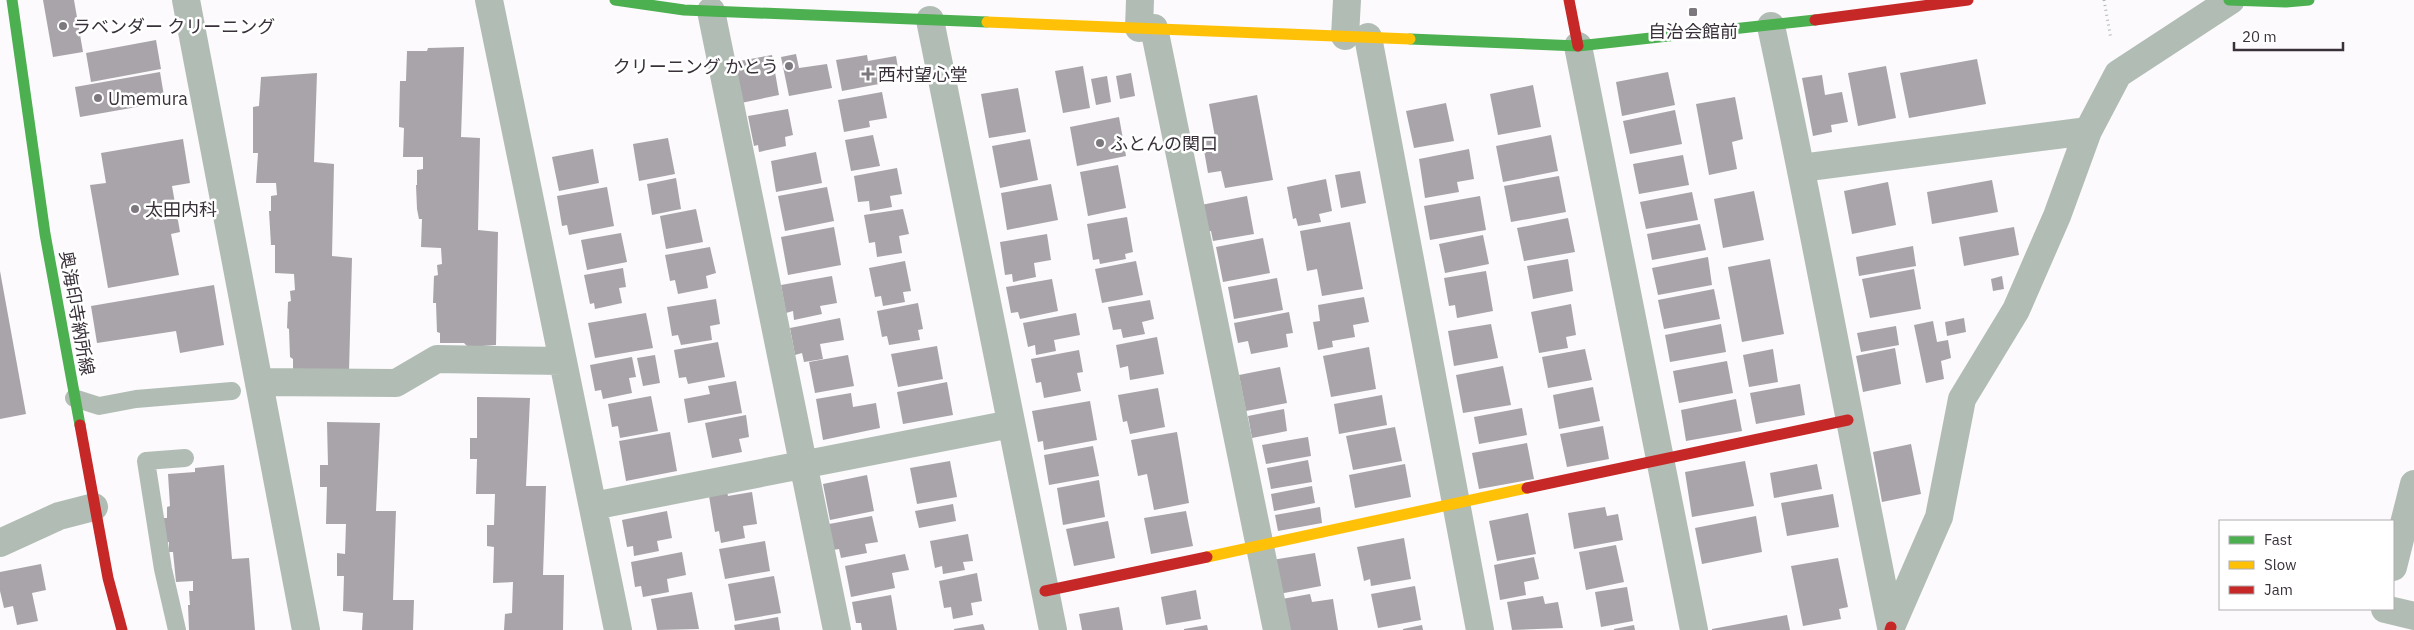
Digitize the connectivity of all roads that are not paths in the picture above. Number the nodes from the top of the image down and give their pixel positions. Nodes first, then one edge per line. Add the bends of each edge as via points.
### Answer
1 (12, 0) edge
2 (186, 0) edge
3 (490, 0) edge
4 (615, 0) edge
5 (1140, 0) edge
6 (1347, 0) edge
7 (1569, 0) edge
8 (1968, 0) edge
9 (2230, 0) edge
10 (2293, 1) edge
11 (685, 5) edge
12 (711, 11) junction
13 (918, 16) junction
14 (1771, 26) junction
15 (1146, 28) junction
16 (1356, 37) junction
17 (1578, 46) junction
18 (2088, 131) junction
19 (1802, 168) junction
20 (563, 361) junction
21 (259, 382) junction
22 (232, 391) dead end
23 (74, 398) junction
24 (1848, 420) junction
25 (1012, 424) junction
26 (185, 458) dead end
27 (1660, 460) junction
28 (804, 464) junction
29 (2414, 484) edge
30 (1456, 504) junction
31 (593, 506) junction
32 (94, 507) junction
33 (0, 543) edge
34 (1260, 546) junction
35 (2394, 563) edge
36 (1045, 591) junction
37 (2383, 610) edge
38 (2387, 610) edge
39 (2414, 616) edge
40 (1891, 628) edge
41 (122, 630) edge
42 (177, 630) edge
43 (306, 630) edge
44 (618, 630) edge
45 (837, 630) edge
46 (1053, 630) edge
47 (1277, 630) edge
48 (1480, 630) edge
49 (1694, 630) edge
50 (2377, 630) edge

1 - 23 street, 奥海印寺納所線 via 12,40
2 - 21 street
3 - 20 street
4 - 11 street
5 - 15 street
6 - 16 street
7 - 17 street
8 - 14 street
9 - 10 street
9 - 18 street via 2118,74
11 - 12 street
12 - 13 street
12 - 28 street
13 - 15 street
13 - 25 street
14 - 17 street
14 - 19 street
15 - 16 street
15 - 34 street
16 - 17 street
16 - 30 street
17 - 27 street
18 - 19 street
18 - 40 street via 2057,216 2016,310 1962,399 1938,517
19 - 24 street
20 - 21 street via 437,358 396,383
20 - 31 street
21 - 43 street
22 - 23 lane via 136,399 99,406
23 - 32 street, 奥海印寺納所線
24 - 27 street
24 - 40 street
25 - 28 street
25 - 36 street
26 - 42 lane via 146,461 163,570
27 - 30 street
27 - 49 street
28 - 31 street
28 - 45 street
29 - 35 street
30 - 34 street
30 - 48 street
31 - 44 street
32 - 33 street via 59,516
32 - 41 street, 奥海印寺納所線
34 - 36 street
34 - 47 street
36 - 46 street
37 - 50 street
38 - 39 street

